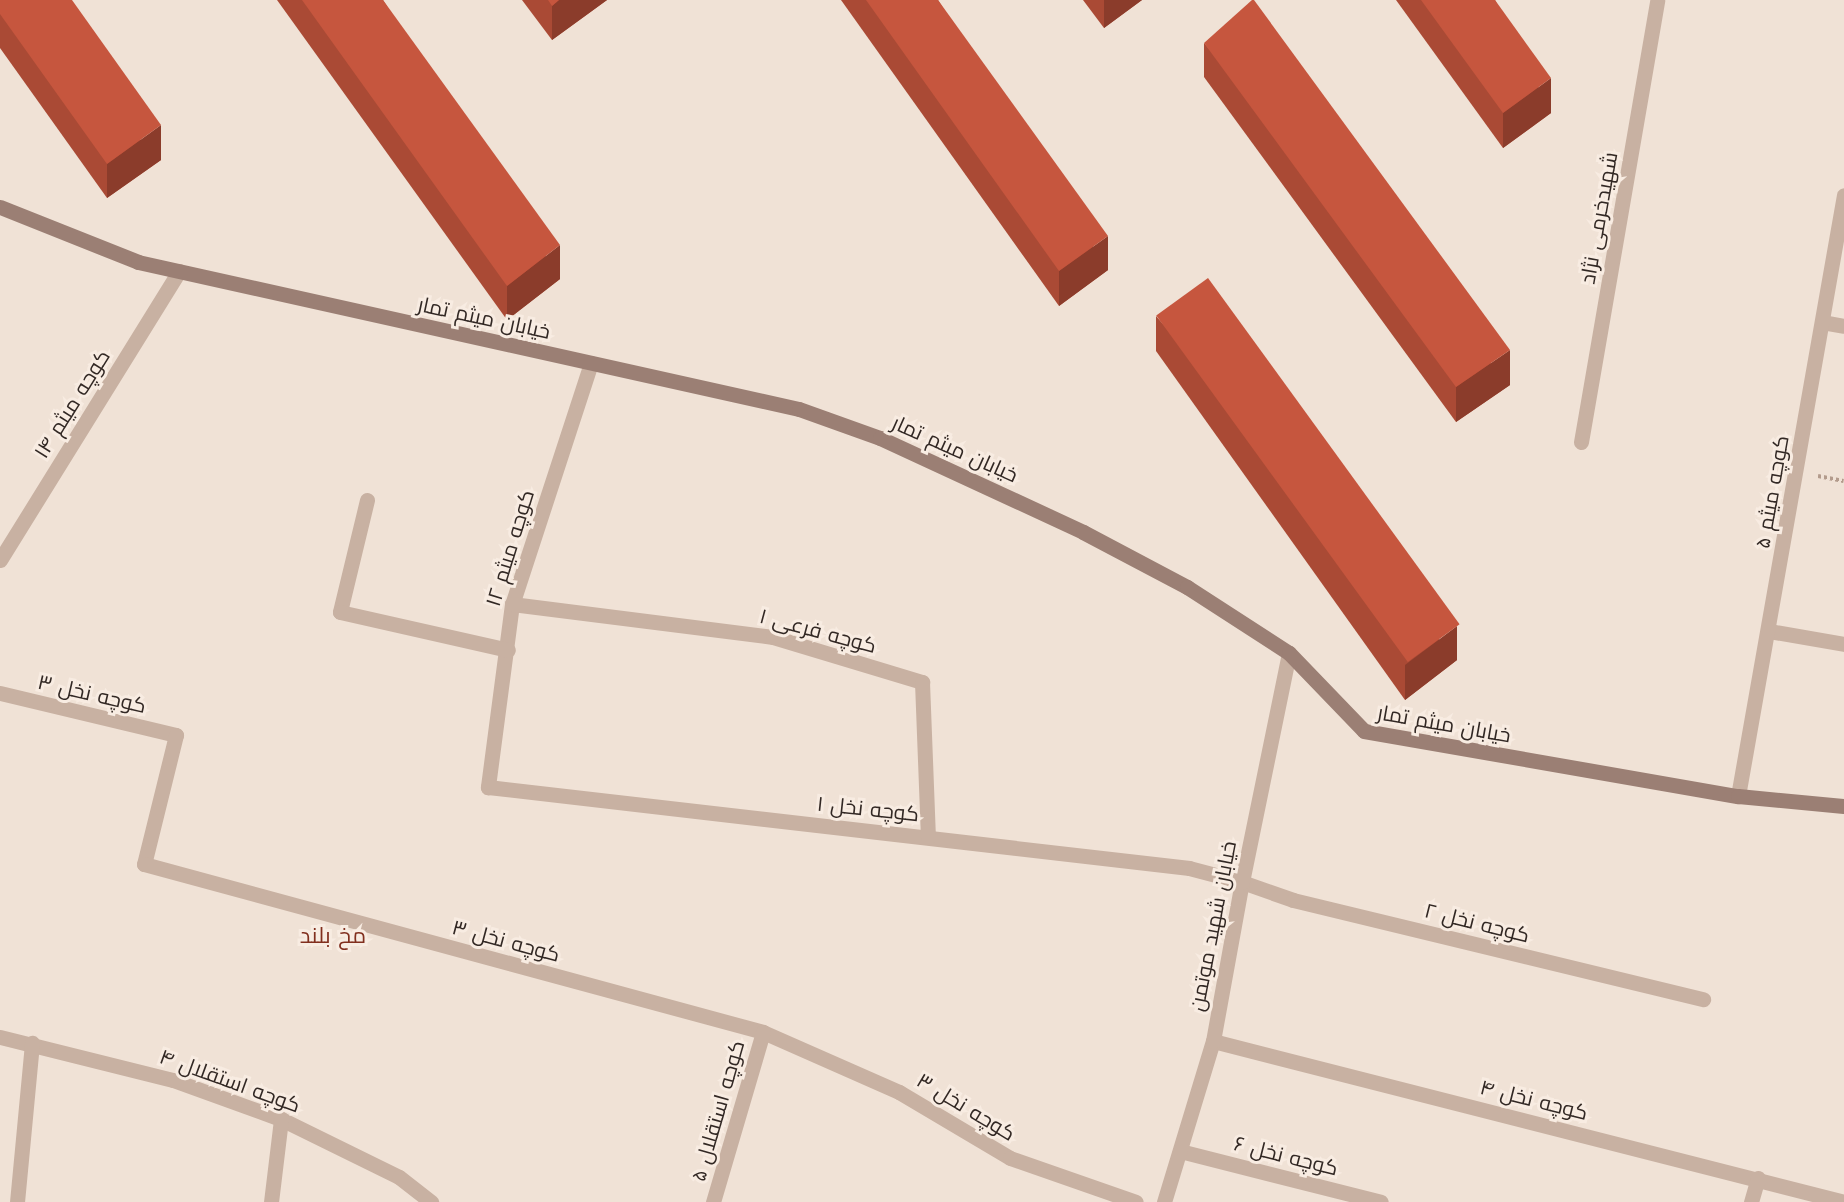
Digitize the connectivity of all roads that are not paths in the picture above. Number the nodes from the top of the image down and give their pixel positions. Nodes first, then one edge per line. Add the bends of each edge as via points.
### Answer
1 (1657, 0) edge
2 (1844, 195) edge
3 (0, 207) edge
4 (179, 271) junction
5 (1822, 322) junction
6 (1844, 326) edge
7 (591, 363) junction
8 (1581, 442) dead end
9 (367, 500) dead end
10 (0, 560) edge
11 (512, 604) junction
12 (1768, 631) junction
13 (1844, 644) edge
14 (508, 650) junction
15 (1289, 653) junction
16 (0, 693) edge
17 (488, 787) joint
18 (1738, 796) junction
19 (1844, 806) edge
20 (928, 837) junction
21 (1242, 882) junction
22 (1703, 999) dead end
23 (763, 1032) junction
24 (0, 1037) edge
25 (1213, 1041) junction
26 (32, 1043) junction
27 (281, 1119) junction
28 (1180, 1151) junction
29 (1758, 1178) junction
30 (17, 1202) edge
31 (272, 1202) edge
32 (431, 1202) edge
33 (713, 1202) edge
34 (1136, 1202) edge
35 (1164, 1202) edge
36 (1381, 1202) edge
37 (1751, 1202) edge
38 (1844, 1202) edge

1 - 8 street, شهیدخرمی نژاد
2 - 5 street, کوچه میثم ۵
3 - 4 street, خیابان میثم تمار via 138,262
4 - 7 street, خیابان میثم تمار
4 - 10 street, کوچه میثم ۱۴
5 - 6 street
5 - 12 street, کوچه میثم ۵
7 - 11 street, کوچه میثم ۱۲
7 - 15 street, خیابان میثم تمار via 799,409 880,438 962,474 1187,587
9 - 14 street via 340,612
11 - 14 street, کوچه میثم ۱۲
11 - 20 street, کوچه فرعی ۱ via 773,637 922,682
12 - 13 street
12 - 18 street, کوچه میثم ۵
14 - 17 street, کوچه میثم ۱۲
15 - 18 street, خیابان میثم تمار via 1364,731
15 - 21 street, خیابان شهید موتمن
16 - 23 street, کوچه نخل ۳ via 176,735 144,864
17 - 20 street, کوچه نخل ۱
18 - 19 street, خیابان میثم تمار
20 - 21 street, کوچه نخل ۱ via 1189,868
21 - 22 street, کوچه نخل ۲ via 1293,900
21 - 25 street, خیابان شهید موتمن
23 - 33 street, کوچه استقلال ۵
23 - 34 street, کوچه نخل ۳ via 899,1092 1010,1158
24 - 26 street, کوچه استقلال ۴
25 - 28 street, خیابان شهید موتمن
25 - 29 street, کوچه نخل ۴
26 - 27 street, کوچه استقلال ۴ via 172,1080
26 - 30 street
27 - 31 street
27 - 32 street, کوچه استقلال ۴ via 399,1177
28 - 35 street, خیابان شهید موتمن
28 - 36 street, کوچه نخل ۶
29 - 37 street
29 - 38 street, کوچه نخل ۴

